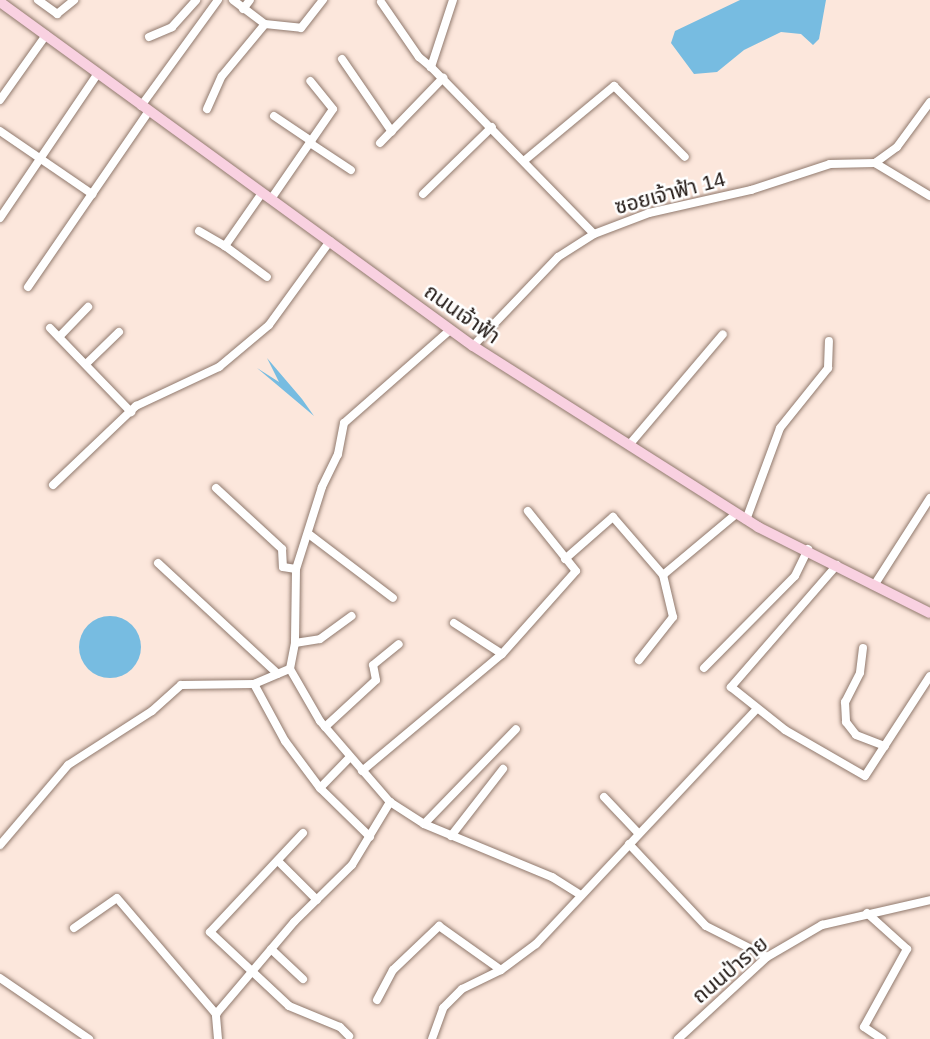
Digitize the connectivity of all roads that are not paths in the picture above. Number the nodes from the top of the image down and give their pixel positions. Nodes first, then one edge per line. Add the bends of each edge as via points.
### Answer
1 (38, 0) edge
2 (75, 0) edge
3 (196, 0) edge
4 (218, 0) edge
5 (233, 0) edge
6 (250, 0) edge
7 (323, 0) edge
8 (453, 0) edge
9 (0, 2) edge
10 (381, 2) dead end
11 (243, 9) junction
12 (265, 24) junction
13 (46, 35) junction
14 (149, 37) dead end
15 (342, 59) dead end
16 (431, 67) junction
17 (98, 73) junction
18 (443, 78) junction
19 (310, 80) dead end
20 (0, 100) edge
21 (930, 102) edge
22 (145, 109) junction
23 (207, 109) dead end
24 (274, 116) dead end
25 (492, 127) junction
26 (0, 131) edge
27 (392, 132) junction
28 (310, 142) junction
29 (380, 143) dead end
30 (685, 157) dead end
31 (43, 158) junction
32 (525, 160) junction
33 (875, 163) junction
34 (351, 170) dead end
35 (92, 194) junction
36 (423, 194) dead end
37 (267, 196) junction
38 (930, 196) edge
39 (0, 218) edge
40 (199, 230) dead end
41 (594, 234) junction
42 (330, 241) junction
43 (225, 246) junction
44 (267, 277) dead end
45 (27, 287) dead end
46 (88, 307) dead end
47 (50, 328) dead end
48 (450, 330) junction
49 (119, 332) dead end
50 (723, 334) dead end
51 (59, 337) junction
52 (829, 341) dead end
53 (473, 346) junction
54 (86, 364) junction
55 (131, 412) junction
56 (629, 445) junction
57 (53, 485) dead end
58 (216, 488) dead end
59 (930, 498) edge
60 (528, 511) dead end
61 (741, 517) junction
62 (310, 535) junction
63 (808, 549) junction
64 (565, 559) junction
65 (158, 563) dead end
66 (837, 565) junction
67 (296, 569) junction
68 (663, 575) junction
69 (875, 584) junction
70 (393, 598) dead end
71 (930, 613) edge
72 (352, 616) dead end
73 (454, 623) dead end
74 (295, 643) junction
75 (400, 643) dead end
76 (863, 648) dead end
77 (502, 654) junction
78 (639, 660) dead end
79 (704, 668) dead end
80 (290, 669) junction
81 (278, 674) junction
82 (930, 676) edge
83 (254, 684) junction
84 (757, 709) junction
85 (325, 727) junction
86 (516, 729) dead end
87 (885, 746) junction
88 (350, 757) junction
89 (503, 769) dead end
90 (362, 771) junction
91 (320, 788) junction
92 (604, 797) dead end
93 (390, 802) junction
94 (424, 824) junction
95 (303, 833) dead end
96 (638, 833) junction
97 (451, 836) junction
98 (370, 837) junction
99 (629, 844) junction
100 (0, 845) edge
101 (278, 861) junction
102 (581, 895) junction
103 (317, 900) junction
104 (930, 900) edge
105 (867, 913) junction
106 (74, 928) dead end
107 (271, 949) junction
108 (766, 957) junction
109 (501, 970) junction
110 (251, 973) junction
111 (0, 978) edge
112 (303, 979) dead end
113 (377, 1000) dead end
114 (216, 1014) junction
115 (349, 1036) dead end
116 (89, 1039) edge
117 (218, 1039) edge
118 (432, 1039) edge
119 (678, 1039) edge
120 (882, 1039) edge

1 - 2 street via 57,14
3 - 14 street via 172,27
4 - 22 street
5 - 11 street
6 - 11 street
7 - 12 street via 301,27
8 - 16 street
9 - 13 main road, ถนนเจ้าฟ้า
10 - 16 street
11 - 12 street
12 - 23 street via 222,76
13 - 17 main road, ถนนเจ้าฟ้า
13 - 20 street
15 - 27 street
16 - 18 street
17 - 22 main road, ถนนเจ้าฟ้า
17 - 31 street
18 - 25 street
18 - 27 street
19 - 28 street via 333,109
21 - 33 street via 897,146
22 - 35 street
22 - 37 main road, ถนนเจ้าฟ้า
24 - 28 street
25 - 32 street
25 - 36 street
26 - 31 street
27 - 29 street
28 - 34 street
28 - 37 street
30 - 32 street via 614,86
31 - 35 street
31 - 39 street
32 - 41 street
33 - 38 street
33 - 41 street, ซอยเจ้าฟ้า 14 via 830,164 751,190 649,214
35 - 45 street
37 - 42 main road, ถนนเจ้าฟ้า
37 - 43 street
40 - 43 street
41 - 53 street, ซอยเจ้าฟ้า 14 via 558,257
42 - 48 main road, ถนนเจ้าฟ้า
42 - 55 street via 269,325 219,367
43 - 44 street
46 - 51 street
47 - 51 street
48 - 53 main road, ถนนเจ้าฟ้า
48 - 62 street via 344,423
49 - 54 street
50 - 56 street
51 - 54 street
52 - 61 street via 828,368 780,428
53 - 56 main road, ถนนเจ้าฟ้า
54 - 55 street
55 - 57 street
56 - 61 main road, ถนนเจ้าฟ้า
58 - 67 street via 282,549 284,567
59 - 69 street
60 - 64 street
61 - 63 main road, ถนนเจ้าฟ้า
61 - 68 street
62 - 67 street
62 - 70 street
63 - 66 main road, ถนนเจ้าฟ้า
63 - 79 street via 795,576
64 - 68 street via 613,517
64 - 77 street via 576,571
65 - 81 street
66 - 69 main road, ถนนเจ้าฟ้า
66 - 84 street via 731,687
67 - 74 street
68 - 78 street via 673,617
69 - 71 main road, ถนนเจ้าฟ้า
72 - 74 street via 320,639
73 - 77 street
74 - 80 street
75 - 85 street via 373,665 376,680
76 - 87 street via 860,673 845,702 846,722 856,735
77 - 90 street
80 - 81 street
80 - 85 street
81 - 83 street
82 - 87 street
83 - 91 street via 285,741
83 - 100 street via 181,685 152,711 68,765
84 - 87 street via 865,776
84 - 96 street
85 - 88 street
86 - 94 street
88 - 90 street
88 - 91 street
89 - 97 street
90 - 93 street
91 - 98 street
92 - 96 street
93 - 94 street
93 - 98 street
94 - 97 street
95 - 101 street
96 - 99 street
97 - 102 street via 552,877
98 - 103 street via 352,865
99 - 102 street
99 - 108 street via 706,926
101 - 103 street
101 - 110 street via 210,932
102 - 109 street via 536,944
103 - 107 street
104 - 105 street, ถนนป่าราย
105 - 108 street, ถนนป่าราย via 822,925
105 - 120 street via 907,949 864,1027
106 - 114 street via 117,898
107 - 110 street
107 - 112 street
108 - 119 street, ถนนป่าราย
109 - 113 street via 439,926 393,970
109 - 118 street via 461,989 443,1008
110 - 114 street
110 - 115 street via 296,1010 340,1027
111 - 116 street
114 - 117 street

